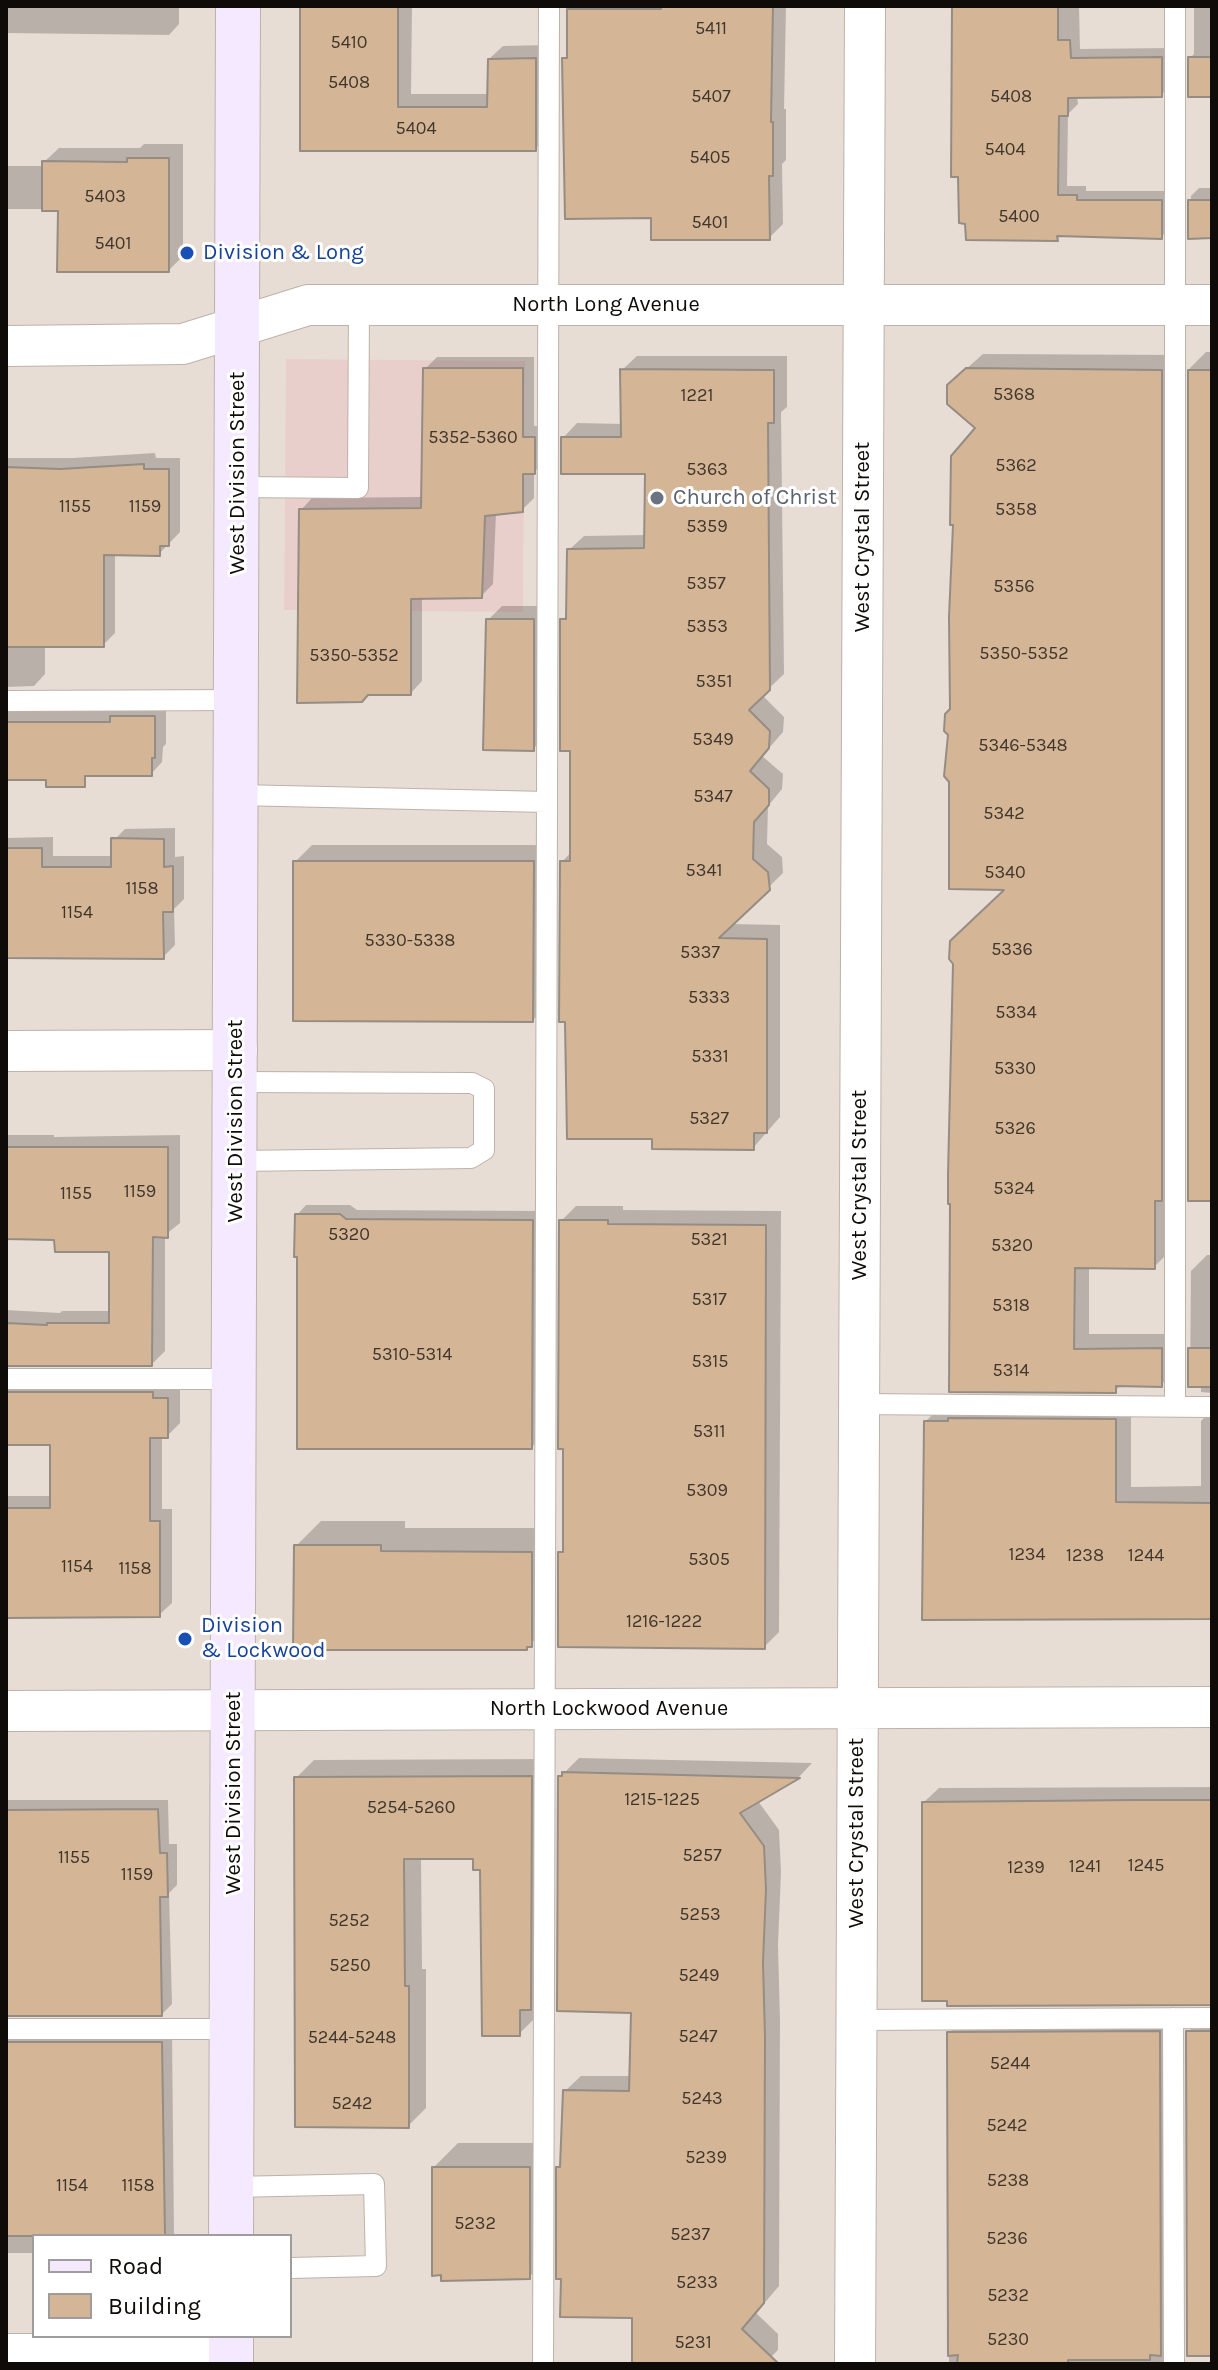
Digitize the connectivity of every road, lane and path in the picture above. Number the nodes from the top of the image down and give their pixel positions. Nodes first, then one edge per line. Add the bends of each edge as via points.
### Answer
1 (238, 6) edge
2 (549, 6) edge
3 (865, 6) edge
4 (1175, 6) edge
5 (359, 305) junction
6 (549, 305) junction
7 (864, 305) junction
8 (1193, 305) edge
9 (238, 325) junction
10 (6, 346) edge
11 (237, 487) junction
12 (237, 700) junction
13 (6, 701) edge
14 (237, 795) junction
15 (547, 802) junction
16 (6, 1051) edge
17 (236, 1066) junction
18 (236, 1161) junction
19 (6, 1379) edge
20 (236, 1379) junction
21 (859, 1404) junction
22 (1175, 1406) junction
23 (1212, 1407) edge
24 (1212, 1707) edge
25 (858, 1708) junction
26 (545, 1709) junction
27 (235, 1710) junction
28 (6, 1711) edge
29 (1173, 2018) junction
30 (1212, 2018) edge
31 (856, 2020) junction
32 (6, 2029) edge
33 (233, 2029) junction
34 (232, 2187) junction
35 (231, 2234) edge
36 (292, 2268) edge
37 (231, 2351) edge
38 (6, 2354) edge
39 (543, 2364) edge
40 (855, 2364) edge
41 (1174, 2364) edge

1 - 9 main road, West Division Street
2 - 6 lane
3 - 7 street, West Crystal Street
4 - 8 lane
5 - 6 street, North Long Avenue
5 - 9 street, North Long Avenue via 308,305
5 - 11 lane via 358,488
6 - 7 street, North Long Avenue
6 - 15 lane
7 - 8 street, North Long Avenue
7 - 21 street, West Crystal Street
8 - 22 lane
9 - 10 street, North Long Avenue via 183,344
9 - 11 main road, West Division Street
11 - 12 main road, West Division Street
12 - 13 lane
12 - 14 main road, West Division Street
14 - 15 lane
14 - 17 main road, West Division Street
15 - 26 lane
16 - 17 street
17 - 18 main road, West Division Street
17 - 18 lane via 472,1083 484,1089 484,1150 471,1158
18 - 20 main road, West Division Street
19 - 20 lane
20 - 27 main road, West Division Street
21 - 22 lane
21 - 25 street, West Crystal Street
22 - 23 lane
24 - 25 street, North Lockwood Avenue
25 - 26 street, North Lockwood Avenue
25 - 31 street, West Crystal Street
26 - 27 street, North Lockwood Avenue
26 - 39 lane
27 - 28 street, North Lockwood Avenue
27 - 33 main road, West Division Street
29 - 30 lane
29 - 31 lane
29 - 41 lane
31 - 40 street, West Crystal Street
32 - 33 lane
33 - 34 main road, West Division Street
34 - 35 main road, West Division Street
34 - 36 lane via 374,2184 376,2266
37 - 38 street

